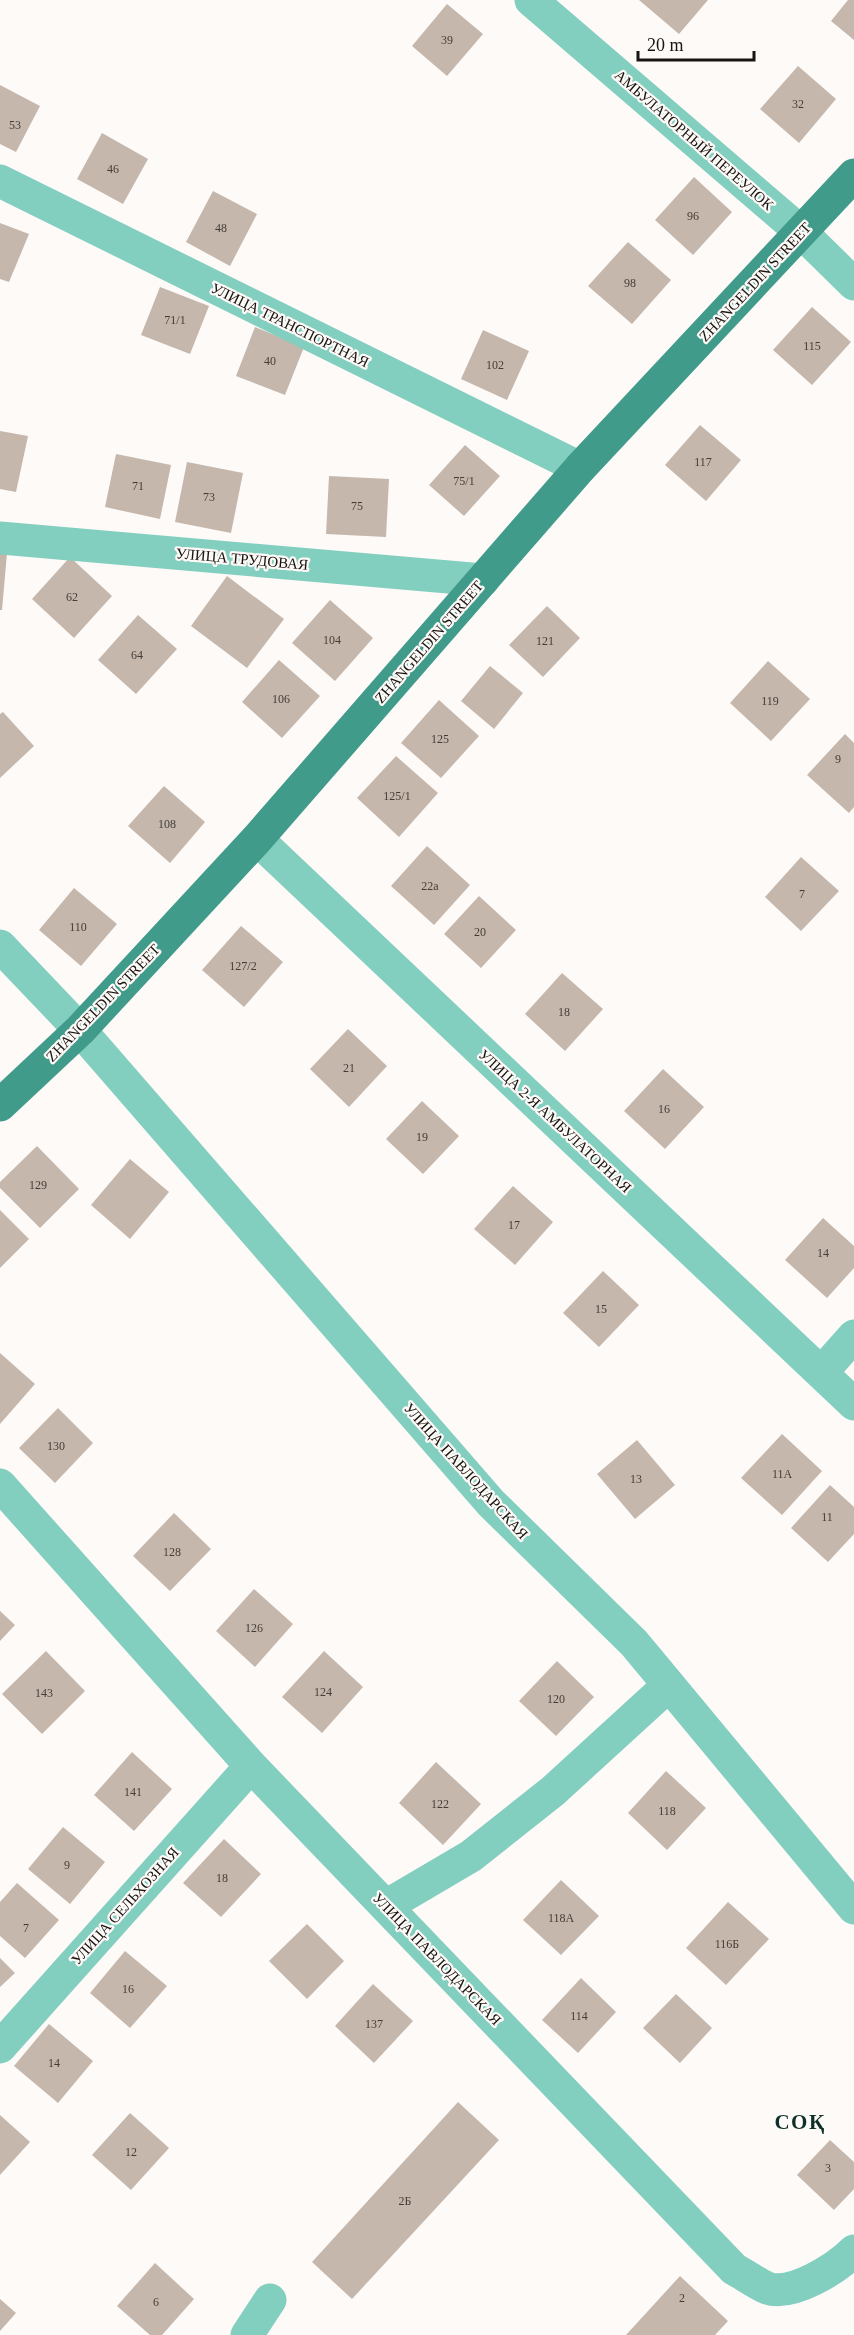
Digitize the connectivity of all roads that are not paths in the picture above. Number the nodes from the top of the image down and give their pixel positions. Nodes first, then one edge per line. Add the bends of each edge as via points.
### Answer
1 (531, 0) edge
2 (854, 175) edge
3 (0, 181) edge
4 (801, 232) junction
5 (854, 284) edge
6 (580, 468) junction
7 (0, 538) edge
8 (483, 580) junction
9 (256, 839) junction
10 (0, 946) edge
11 (80, 1030) junction
12 (0, 1106) edge
13 (854, 1336) edge
14 (821, 1373) junction
15 (854, 1404) edge
16 (0, 1485) edge
17 (669, 1685) junction
18 (251, 1766) junction
19 (386, 1906) junction
20 (854, 1908) edge
21 (0, 2047) edge
22 (854, 2251) edge
23 (270, 2300) dead end
24 (247, 2335) edge

1 - 4 street, АМБУЛАТОРНЫЙ ПЕРЕУЛОК
2 - 4 main road, ZHANGELDIN STREET
3 - 6 street, УЛИЦА ТРАНСПОРТНАЯ
4 - 5 street, АМБУЛАТОРНЫЙ ПЕРЕУЛОК
4 - 6 main road, ZHANGELDIN STREET
6 - 8 main road, ZHANGELDIN STREET
7 - 8 street, УЛИЦА ТРУДОВАЯ
8 - 9 main road, ZHANGELDIN STREET
9 - 11 main road, ZHANGELDIN STREET
9 - 14 street, УЛИЦА 2-Я АМБУЛАТОРНАЯ
10 - 11 street, УЛИЦА ПАВЛОДАРСКАЯ
11 - 12 main road, ZHANGELDIN STREET
11 - 17 street, УЛИЦА ПАВЛОДАРСКАЯ via 491,1503 634,1643
13 - 14 street
14 - 15 street, УЛИЦА 2-Я АМБУЛАТОРНАЯ
16 - 18 street, УЛИЦА ПАВЛОДАРСКАЯ
17 - 19 street via 553,1791 471,1856
17 - 20 street, УЛИЦА ПАВЛОДАРСКАЯ
18 - 19 street, УЛИЦА ПАВЛОДАРСКАЯ
18 - 21 street, УЛИЦА СЕЛЬХОЗНАЯ
19 - 22 street, УЛИЦА ПАВЛОДАРСКАЯ via 734,2269 769,2289 801,2286
23 - 24 street

